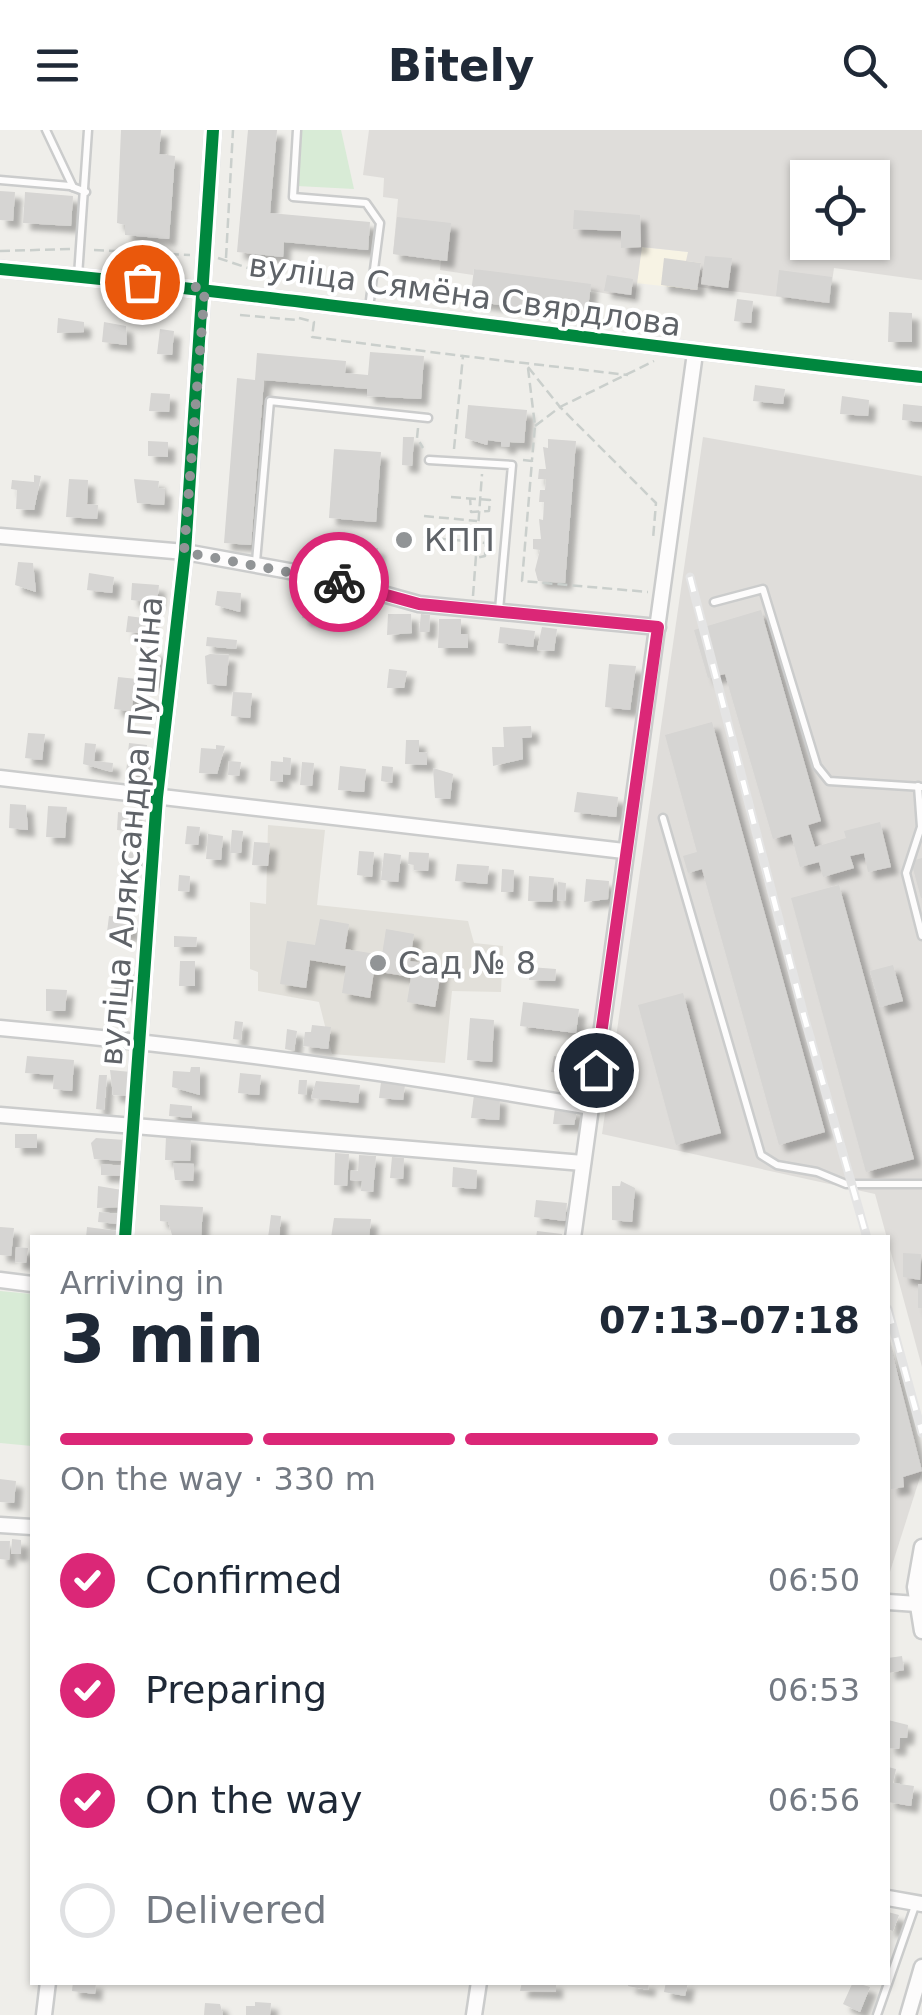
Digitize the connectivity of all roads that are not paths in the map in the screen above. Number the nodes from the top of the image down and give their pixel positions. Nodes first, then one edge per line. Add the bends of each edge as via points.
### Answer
1 (46, 130) edge
2 (88, 130) edge
3 (213, 130) edge
4 (298, 130) edge
5 (0, 180) edge
6 (74, 187) junction
7 (86, 192) junction
8 (0, 268) edge
9 (78, 276) junction
10 (205, 288) junction
11 (369, 310) junction
12 (695, 353) junction
13 (922, 377) edge
14 (424, 417) road end
15 (428, 457) road end
16 (0, 536) edge
17 (184, 552) junction
18 (256, 564) junction
19 (714, 602) dead end
20 (499, 610) junction
21 (658, 627) junction
22 (0, 778) edge
23 (920, 786) edge
24 (156, 797) junction
25 (663, 818) dead end
26 (624, 850) junction
27 (922, 936) edge
28 (0, 1028) edge
29 (138, 1040) junction
30 (591, 1107) junction
31 (0, 1114) edge
32 (134, 1124) junction
33 (583, 1163) junction
34 (922, 1184) edge
35 (125, 1235) edge
36 (573, 1235) edge
37 (0, 1280) edge
38 (30, 1284) edge
39 (0, 1525) edge
40 (30, 1527) edge
41 (922, 1547) edge
42 (891, 1599) edge
43 (916, 1604) junction
44 (922, 1631) edge
45 (890, 1898) edge
46 (919, 1903) edge
47 (922, 1966) edge
48 (890, 1979) edge
49 (48, 1985) edge
50 (478, 1985) edge
51 (888, 1985) edge
52 (44, 2015) edge
53 (474, 2015) edge
54 (876, 2015) edge
55 (908, 2015) edge

1 - 6 lane
2 - 7 lane
3 - 10 street, вуліца Аляксандра Пушкіна
4 - 11 lane via 293,196 366,203 380,223
5 - 6 lane
6 - 7 lane
7 - 9 lane
8 - 9 street, вуліца Сямёна Свярдлова
9 - 10 street, вуліца Сямёна Свярдлова
10 - 11 street, вуліца Сямёна Свярдлова
10 - 17 street, вуліца Аляксандра Пушкіна
11 - 12 street, вуліца Сямёна Свярдлова
12 - 13 street, вуліца Сямёна Свярдлова
12 - 21 street
14 - 18 lane via 270,401
15 - 20 lane via 512,466
16 - 17 street
17 - 18 street
17 - 24 street, вуліца Аляксандра Пушкіна
18 - 20 street via 395,599
19 - 23 lane via 762,589 817,766 829,781
20 - 21 street
21 - 26 street
22 - 24 street
23 - 27 lane via 921,827 906,874
24 - 26 street
24 - 29 street, вуліца Аляксандра Пушкіна
25 - 34 lane via 761,1156 846,1184
26 - 30 street
28 - 29 street
29 - 30 street
29 - 32 street, вуліца Аляксандра Пушкіна
30 - 33 street
31 - 32 street
32 - 33 street
32 - 35 street, вуліца Аляксандра Пушкіна
33 - 36 street
37 - 38 street
39 - 40 street
41 - 43 street
42 - 43 street
43 - 44 street
45 - 46 street
46 - 48 lane
47 - 55 street
49 - 52 street
50 - 53 street
51 - 54 lane

